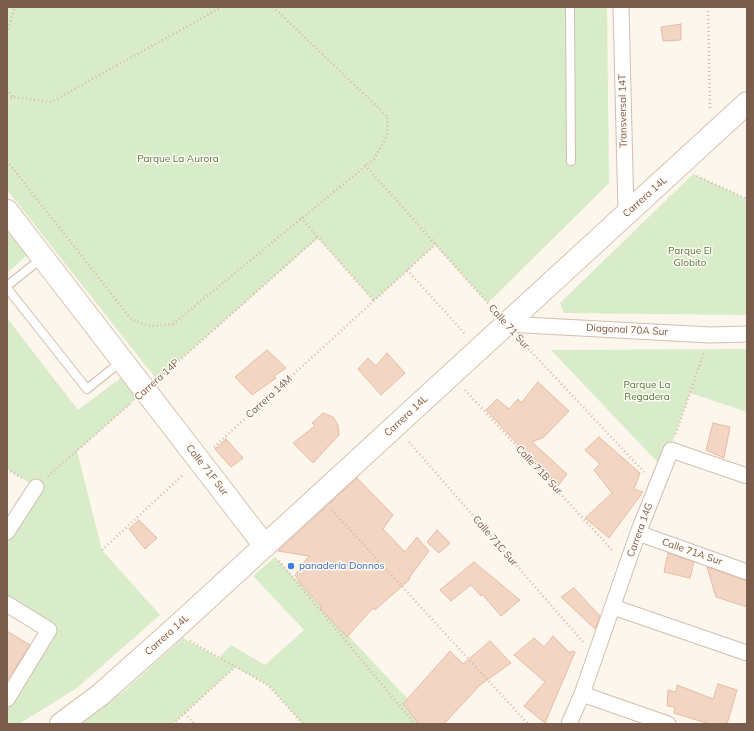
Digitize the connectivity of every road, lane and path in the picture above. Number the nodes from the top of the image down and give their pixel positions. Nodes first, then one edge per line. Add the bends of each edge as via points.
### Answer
1 (15, 7) edge
2 (222, 7) edge
3 (273, 7) edge
4 (570, 7) edge
5 (621, 7) edge
6 (708, 7) edge
7 (7, 32) edge
8 (7, 90) edge
9 (13, 97) junction
10 (7, 100) edge
11 (747, 103) edge
12 (711, 136) junction
13 (7, 161) edge
14 (571, 161) dead end
15 (365, 166) junction
16 (677, 167) junction
17 (747, 200) edge
18 (7, 211) edge
19 (626, 214) junction
20 (301, 218) junction
21 (318, 238) junction
22 (436, 244) junction
23 (43, 258) junction
24 (407, 270) junction
25 (7, 287) edge
26 (374, 301) junction
27 (506, 324) junction
28 (747, 334) edge
29 (710, 335) junction
30 (479, 349) junction
31 (123, 361) junction
32 (451, 375) junction
33 (145, 390) junction
34 (395, 426) junction
35 (671, 450) junction
36 (200, 460) junction
37 (747, 476) edge
38 (656, 486) junction
39 (36, 487) joint
40 (319, 496) junction
41 (7, 532) edge
42 (638, 533) junction
43 (265, 546) junction
44 (102, 550) dead end
45 (627, 566) junction
46 (747, 572) edge
47 (7, 604) edge
48 (612, 607) junction
49 (172, 631) junction
50 (747, 653) edge
51 (595, 656) junction
52 (235, 667) junction
53 (582, 694) junction
54 (7, 699) edge
55 (185, 713) junction
56 (61, 724) edge
57 (173, 724) edge
58 (194, 724) edge
59 (302, 724) edge
60 (415, 724) edge
61 (528, 724) edge
62 (569, 724) edge
63 (668, 724) edge

1 - 7 path
2 - 9 path via 51,102
3 - 15 path via 388,117 387,136 374,159
4 - 14 lane
5 - 19 street, Transversal 14T
6 - 12 path
8 - 9 path
9 - 10 path
11 - 12 street, Carrera 14L
12 - 16 street, Carrera 14L
13 - 20 path via 132,320 150,326 173,324
15 - 20 path
15 - 22 path, Calle 71 Sur
16 - 17 path
16 - 19 street, Carrera 14L
18 - 23 street, Calle 71F Sur
19 - 27 street, Carrera 14L
20 - 21 path
21 - 26 path
21 - 33 path, Carrera 14P
22 - 24 path, Carrera 14M
22 - 27 path, Calle 71 Sur
23 - 25 lane
23 - 31 street, Calle 71F Sur
24 - 26 path, Carrera 14M
24 - 30 path
25 - 31 lane via 87,389
26 - 36 path, Carrera 14M
27 - 29 street, Diagonal 70A Sur
27 - 30 street, Carrera 14L
27 - 38 path, Calle 71 Sur
28 - 29 street, Diagonal 70A Sur
29 - 35 path
30 - 32 street, Carrera 14L
31 - 33 street, Calle 71F Sur
32 - 34 street, Carrera 14L
32 - 45 path, Calle 71B Sur
33 - 36 street, Calle 71F Sur
33 - 39 path, Carrera 14P
34 - 40 street, Carrera 14L
34 - 51 path, Calle 71C Sur
35 - 37 street
35 - 38 street, Carrera 14G
36 - 43 street, Calle 71F Sur
36 - 44 path, Carrera 14M
38 - 42 street, Carrera 14G
39 - 41 street
40 - 43 street, Carrera 14L
40 - 61 path
42 - 45 street, Carrera 14G
42 - 46 street, Calle 71A Sur
43 - 49 street, Carrera 14L
43 - 60 path
45 - 48 street, Carrera 14G
47 - 54 street via 49,630
48 - 50 street
48 - 51 street, Carrera 14G
49 - 52 path
49 - 56 street, Carrera 14L via 100,695
51 - 53 street, Carrera 14G
52 - 55 path
52 - 59 path via 268,685
53 - 62 street, Carrera 14G
53 - 63 street
55 - 57 path
55 - 58 path

